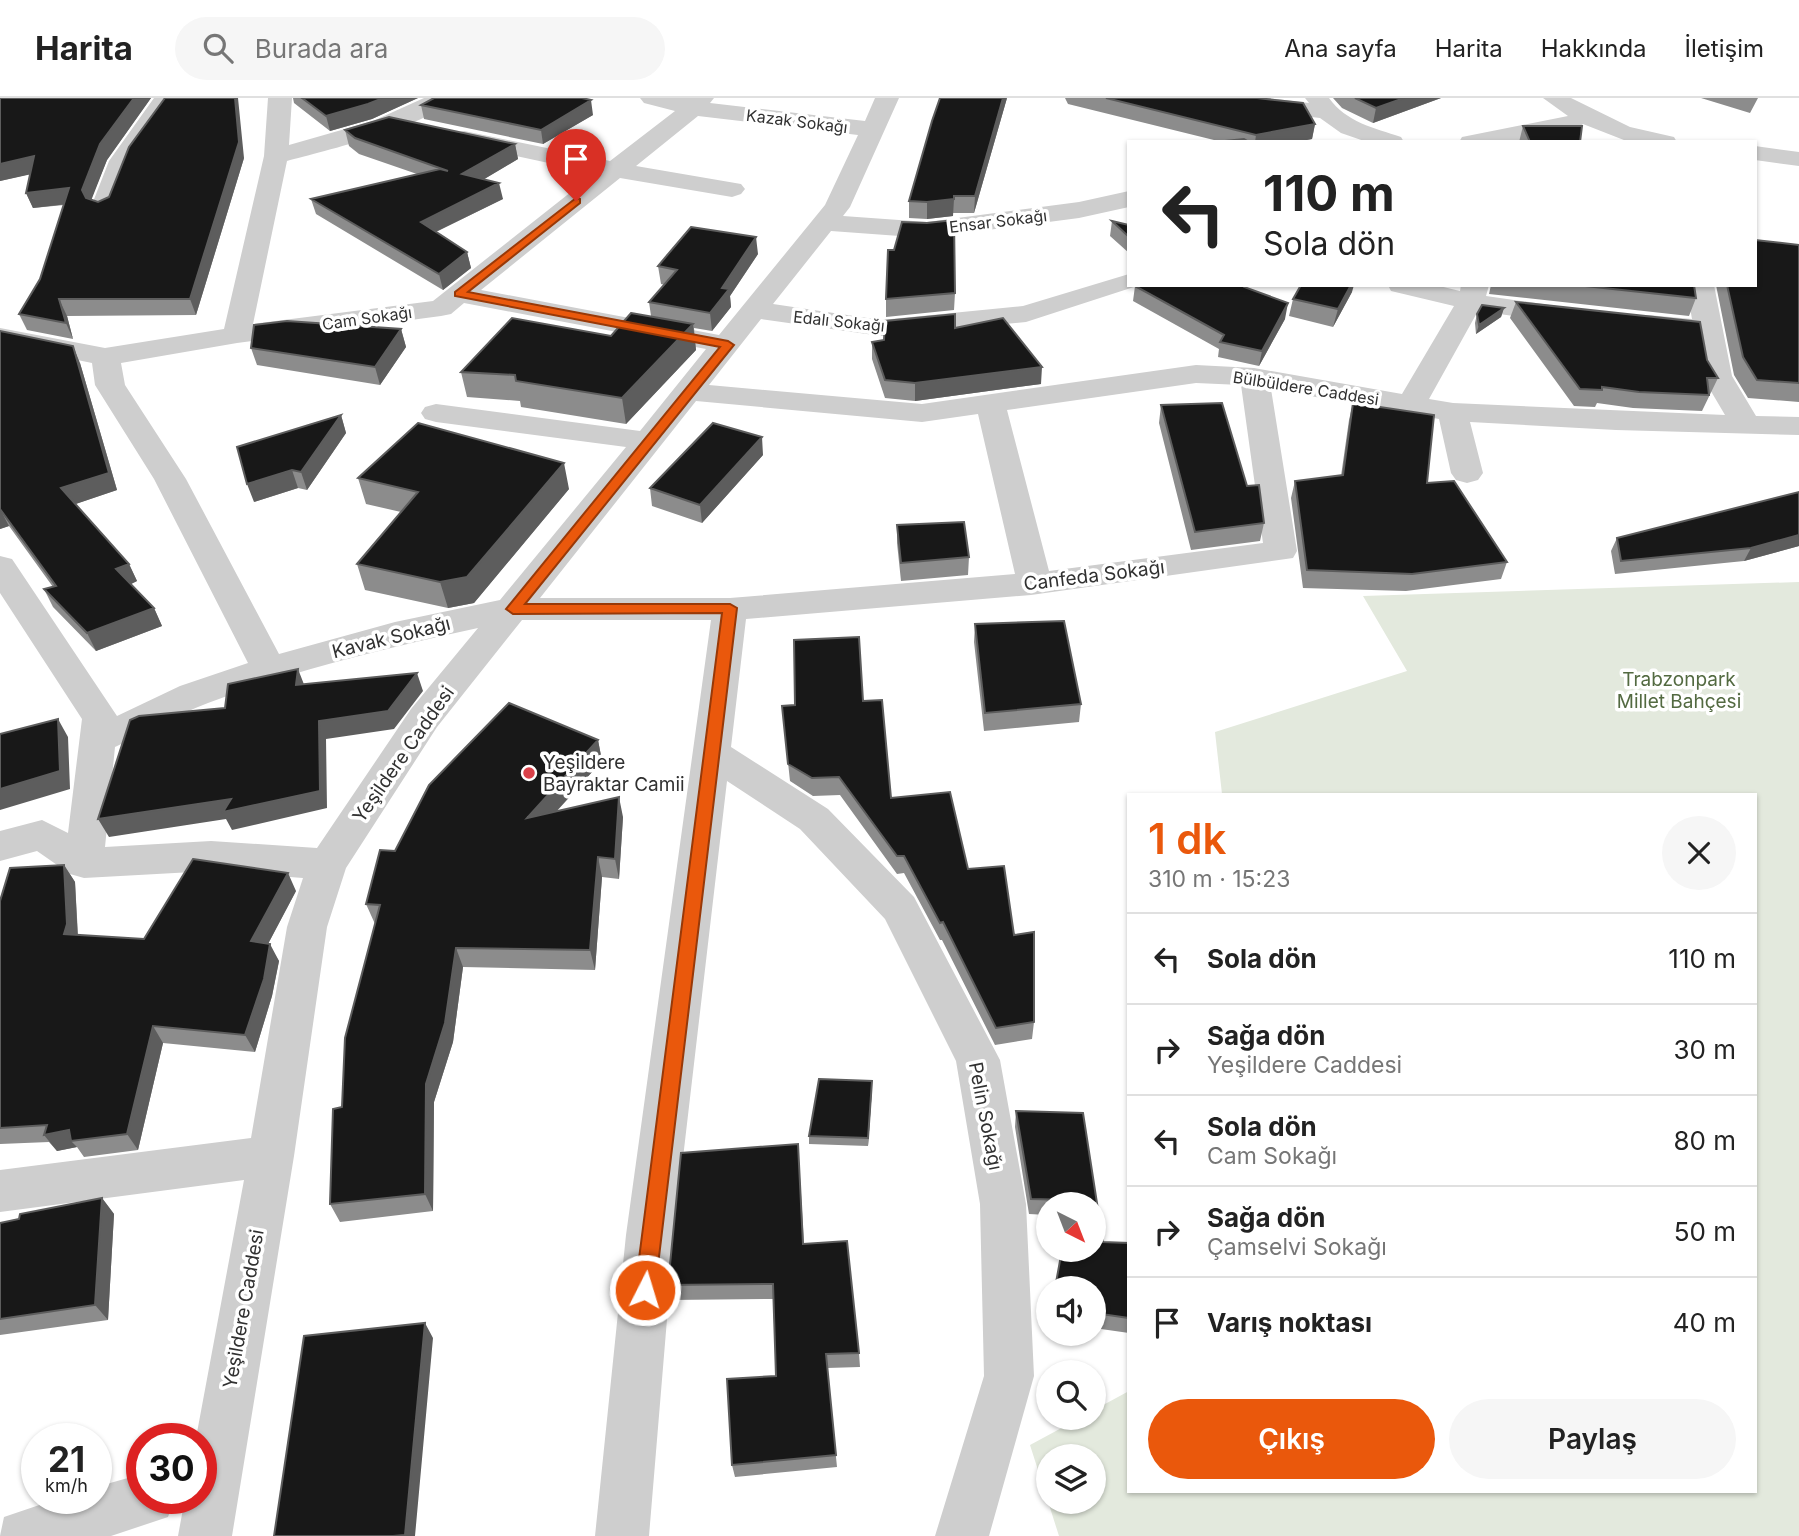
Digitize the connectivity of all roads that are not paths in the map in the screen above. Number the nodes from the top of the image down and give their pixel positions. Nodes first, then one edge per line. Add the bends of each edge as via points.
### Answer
1 (166, 98) edge
2 (280, 98) edge
3 (441, 98) edge
4 (652, 98) edge
5 (887, 98) edge
6 (1211, 98) edge
7 (1555, 98) edge
8 (698, 103) edge
9 (1322, 105) edge
10 (1584, 117) junction
11 (390, 122) junction
12 (873, 129) junction
13 (1380, 140) edge
14 (1486, 140) edge
15 (1655, 140) edge
16 (1757, 153) edge
17 (276, 156) junction
18 (1799, 159) edge
19 (615, 170) junction
20 (732, 189) dead end
21 (1127, 199) edge
22 (104, 207) edge
23 (825, 223) junction
24 (1127, 283) edge
25 (1417, 287) edge
26 (1700, 287) edge
27 (459, 294) junction
28 (1473, 294) edge
29 (755, 310) junction
30 (1709, 328) junction
31 (237, 335) junction
32 (0, 336) edge
33 (728, 345) junction
34 (104, 357) junction
35 (1254, 377) junction
36 (689, 392) junction
37 (990, 403) junction
38 (1412, 403) junction
39 (1453, 412) junction
40 (436, 413) dead end
41 (1746, 425) junction
42 (1799, 426) edge
43 (650, 441) junction
44 (1467, 472) dead end
45 (4, 581) edge
46 (1031, 584) junction
47 (730, 608) junction
48 (513, 609) junction
49 (269, 669) junction
50 (98, 740) junction
51 (713, 754) junction
52 (0, 846) edge
53 (84, 863) junction
54 (327, 864) junction
55 (271, 1156) junction
56 (0, 1191) edge
57 (217, 1429) edge
58 (126, 1505) edge
59 (206, 1514) edge
60 (23, 1536) edge
61 (205, 1536) edge
62 (622, 1536) edge
63 (962, 1536) edge

1 - 22 street via 121,162
2 - 17 street
3 - 11 street
4 - 8 street, Kazak Sokağı
5 - 12 street, Yeşildere Caddesi
6 - 9 street
7 - 10 street
8 - 12 street, Kazak Sokağı
8 - 19 street, Cam Sokağı
9 - 13 street via 1339,133
10 - 14 street via 1553,129
10 - 15 street
11 - 17 street via 341,141
11 - 19 street
12 - 23 street, Yeşildere Caddesi
16 - 18 street
17 - 31 street
19 - 20 street
19 - 27 street, Cam Sokağı
21 - 23 street, Ensar Sokağı via 927,230
23 - 29 street, Yeşildere Caddesi
24 - 29 street, Edalı Sokağı via 1026,314 881,328
25 - 28 street
26 - 30 street
27 - 31 street, Cam Sokağı via 441,308
27 - 33 street
28 - 30 street via 1603,319
28 - 38 street
29 - 33 street, Yeşildere Caddesi
30 - 41 street via 1717,376
31 - 34 street, Cam Sokağı
32 - 34 street, Cam Sokağı
33 - 36 street, Yeşildere Caddesi
34 - 49 street via 110,385 170,479
35 - 37 street, Bülbüldere Caddesi via 1196,374
35 - 38 street, Bülbüldere Caddesi
35 - 46 street, Canfeda Sokağı via 1282,551
36 - 37 street, Bülbüldere Caddesi via 922,413
36 - 43 street, Yeşildere Caddesi
37 - 46 street via 1032,570
38 - 39 street, Bülbüldere Caddesi
39 - 41 street, Bülbüldere Caddesi
39 - 44 street
40 - 43 street
41 - 42 street, Bülbüldere Caddesi
43 - 48 street, Yeşildere Caddesi
45 - 50 street via 100,718
46 - 47 street, Canfeda Sokağı
47 - 48 street, Canfeda Sokağı
47 - 51 street
48 - 49 street, Kavak Sokağı via 395,634
48 - 54 street, Yeşildere Caddesi via 424,718
49 - 50 street, Kavak Sokağı via 193,695
50 - 53 street
51 - 62 street via 650,1235
51 - 63 street, Pelin Sokağı via 814,819 900,908 978,1060 1003,1204 1009,1376
52 - 53 street via 42,835
53 - 54 street via 211,856
54 - 55 street, Yeşildere Caddesi via 307,927
55 - 56 street
55 - 57 street, Yeşildere Caddesi
58 - 60 street
59 - 61 street, Yeşildere Caddesi

